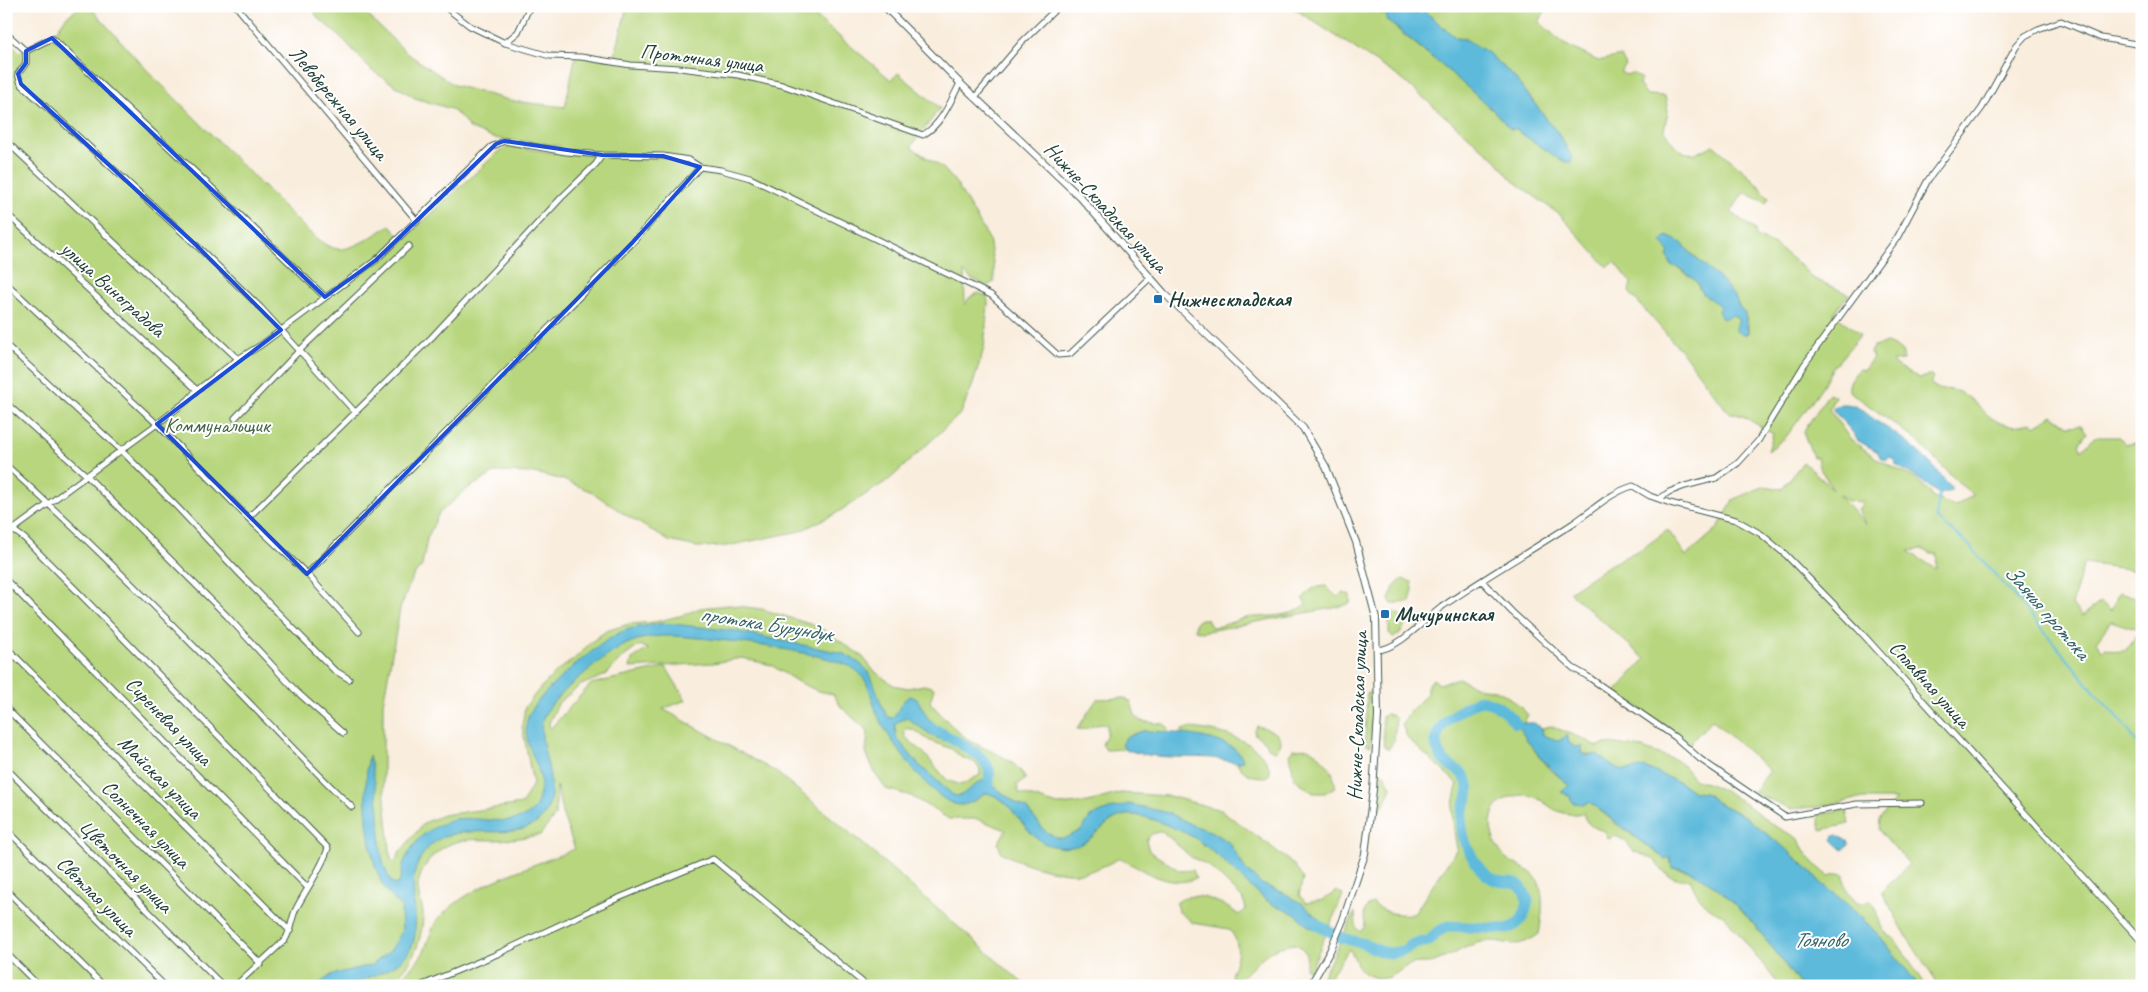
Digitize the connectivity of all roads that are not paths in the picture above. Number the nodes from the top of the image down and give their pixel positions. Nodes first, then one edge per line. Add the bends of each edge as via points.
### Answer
1 (236, 6) edge
2 (447, 6) edge
3 (530, 6) edge
4 (884, 6) edge
5 (1058, 6) edge
6 (6, 33) edge
7 (505, 43) junction
8 (2142, 45) edge
9 (26, 51) junction
10 (960, 83) junction
11 (974, 97) junction
12 (6, 141) edge
13 (602, 155) junction
14 (700, 166) junction
15 (6, 213) edge
16 (417, 221) junction
17 (408, 246) dead end
18 (1150, 278) junction
19 (6, 283) edge
20 (325, 297) junction
21 (281, 330) junction
22 (6, 345) edge
23 (299, 350) junction
24 (238, 359) junction
25 (197, 390) junction
26 (6, 403) edge
27 (355, 412) junction
28 (234, 418) dead end
29 (157, 424) junction
30 (121, 450) junction
31 (6, 465) edge
32 (86, 475) junction
33 (1659, 499) junction
34 (49, 504) junction
35 (248, 518) junction
36 (6, 525) edge
37 (12, 530) junction
38 (6, 535) edge
39 (307, 574) junction
40 (6, 580) edge
41 (1482, 581) junction
42 (359, 632) dead end
43 (6, 647) edge
44 (1377, 650) junction
45 (349, 679) dead end
46 (6, 708) edge
47 (343, 733) dead end
48 (6, 768) edge
49 (1922, 802) dead end
50 (352, 807) dead end
51 (6, 829) edge
52 (308, 886) junction
53 (6, 890) edge
54 (290, 931) junction
55 (2142, 942) edge
56 (6, 953) edge
57 (261, 964) junction
58 (38, 986) edge
59 (104, 986) edge
60 (165, 986) edge
61 (223, 986) edge
62 (235, 986) edge
63 (420, 986) edge
64 (867, 986) edge
65 (1310, 986) edge

1 - 16 street, Левобережная улица
2 - 7 street, Проточная улица via 470,26
3 - 7 street via 518,32
4 - 10 street, Нижне-Складская улица
5 - 11 street
6 - 9 street
7 - 10 street, Проточная улица via 550,56 699,70 764,81 923,135 949,105
8 - 33 street via 2101,38 2062,21 2025,36 1982,108 1928,180 1897,238 1804,365 1758,440 1738,463 1716,478 1685,486
9 - 20 street via 52,38
9 - 21 street via 26,62 18,74 21,84 196,245
10 - 11 street, Нижне-Складская улица
11 - 18 street, Нижне-Складская улица via 1080,197
12 - 24 street
13 - 14 street via 663,156 688,160
13 - 16 street via 504,141 496,144
13 - 27 street via 432,337
14 - 18 street via 750,178 978,288 1002,302 1058,355 1070,354
14 - 39 street via 633,242
15 - 25 street, улица Виноградова
16 - 20 street via 376,260
17 - 23 street
18 - 44 street, Нижне-Складская улица via 1303,428 1312,441 1330,476 1356,542 1376,618
19 - 29 street
20 - 21 street
21 - 23 street
21 - 24 street
22 - 30 street
23 - 27 street
23 - 28 street
24 - 25 street
25 - 29 street
26 - 32 street
27 - 35 street
29 - 30 street
29 - 35 street
30 - 32 street
30 - 45 street via 334,670
31 - 34 street
32 - 34 street
32 - 47 street via 227,616 296,691
33 - 41 street, Сплавная улица via 1633,486 1626,488
33 - 55 street, Сплавная улица via 1736,520 1761,534 1786,555 1858,629
34 - 37 street
34 - 50 street
35 - 39 street
36 - 37 street
37 - 38 street
37 - 52 street via 78,592 328,848
39 - 42 street
40 - 52 street, Сиреневая улица
41 - 44 street, Сплавная улица via 1442,606 1393,646
41 - 49 street via 1574,668 1675,736 1700,759 1785,817 1857,804
43 - 54 street, Майская улица
44 - 65 street, Нижне-Складская улица via 1377,734 1369,828 1361,868 1343,920
46 - 57 street, Солнечная улица
48 - 61 street, Цветочная улица
51 - 60 street, Светлая улица
52 - 54 street
53 - 59 street
54 - 57 street
56 - 58 street
57 - 62 street
63 - 64 street via 713,859

